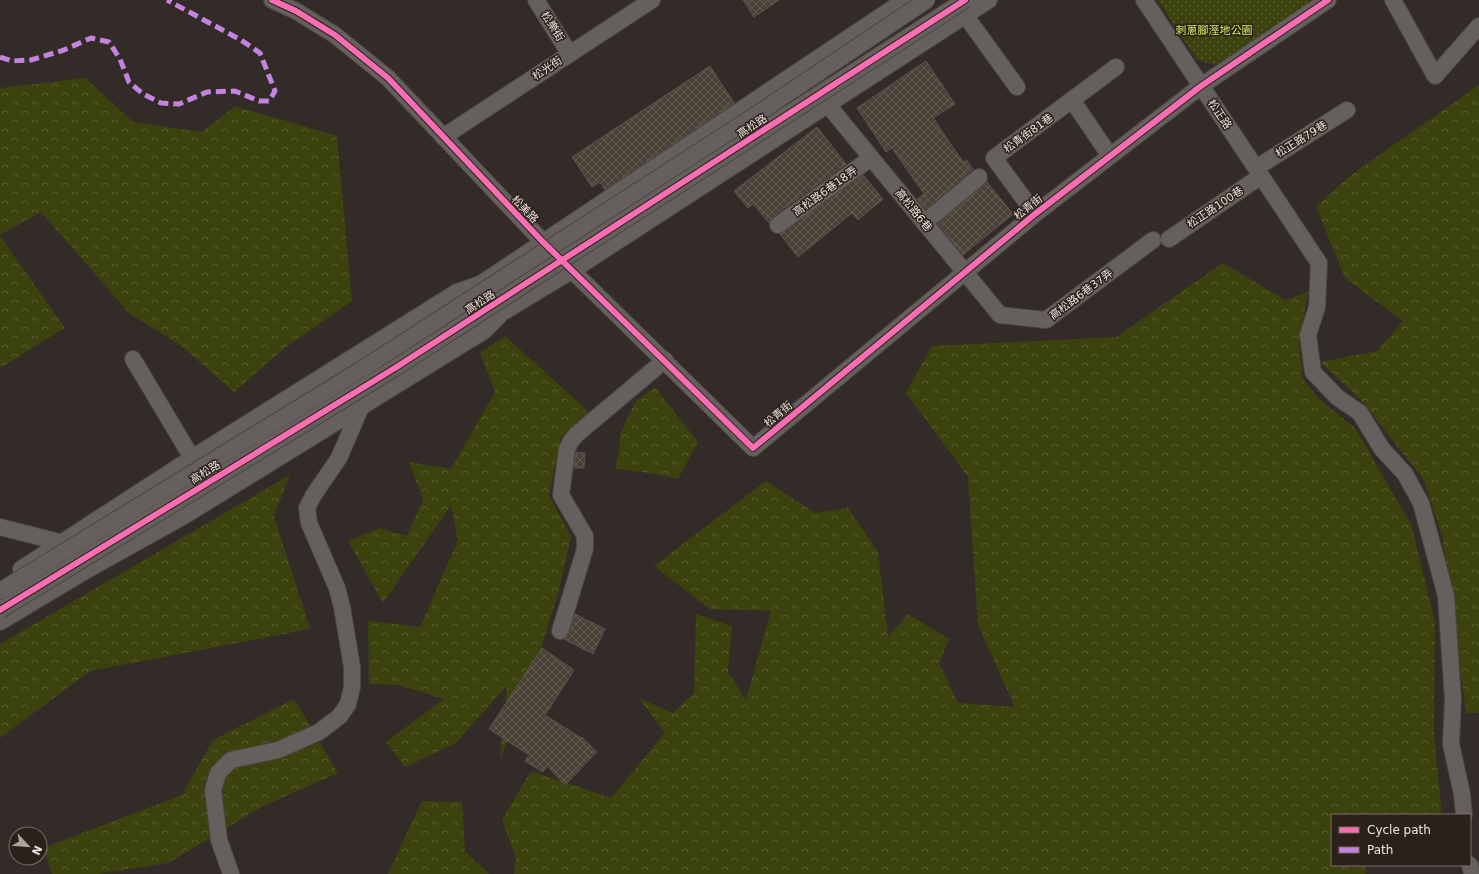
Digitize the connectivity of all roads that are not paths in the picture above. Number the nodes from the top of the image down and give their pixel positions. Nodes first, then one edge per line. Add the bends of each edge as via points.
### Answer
1 (272, 0) edge
2 (536, 0) edge
3 (652, 0) edge
4 (905, 0) edge
5 (927, 0) edge
6 (989, 0) edge
7 (1144, 0) edge
8 (1328, 0) edge
9 (1393, 0) edge
10 (965, 8) edge
11 (1479, 26) edge
12 (569, 53) junction
13 (1116, 68) dead end
14 (1201, 86) junction
15 (1017, 87) dead end
16 (1072, 100) junction
17 (828, 105) junction
18 (1347, 110) dead end
19 (443, 137) junction
20 (1110, 156) junction
21 (871, 158) junction
22 (1258, 172) junction
23 (979, 177) dead end
24 (1035, 214) junction
25 (924, 223) junction
26 (778, 225) dead end
27 (1161, 239) joint
28 (542, 241) junction
29 (573, 270) junction
30 (964, 272) junction
31 (474, 288) junction
32 (1000, 315) joint
33 (495, 317) junction
34 (133, 359) dead end
35 (664, 360) junction
36 (361, 407) junction
37 (753, 448) joint
38 (192, 458) junction
39 (171, 496) junction
40 (215, 497) junction
41 (0, 527) edge
42 (63, 543) junction
43 (87, 570) junction
44 (0, 582) edge
45 (0, 591) edge
46 (0, 610) edge
47 (0, 622) edge
48 (560, 631) dead end
49 (1464, 814) edge
50 (231, 874) edge

1 - 19 street, 松美路 via 296,11 341,40 388,78
2 - 12 street, 松樂街
3 - 12 street, 松光街
4 - 28 street, 高松路
5 - 39 street, 高松路, bridge via 751,118 359,371
6 - 10 street, 高松路
7 - 14 street, 松正路
8 - 14 street, 松青街
9 - 11 street via 1436,76
10 - 15 street
10 - 17 street, 高松路
10 - 39 street, 高松路, bridge via 395,368
12 - 19 street, 松光街
13 - 16 street, 松青街81巷
14 - 20 street, 松青街
14 - 22 street, 松正路
16 - 20 street
16 - 24 street, 松青街81巷 via 994,158
17 - 21 street, 高松路6巷
17 - 29 street, 高松路
18 - 22 street, 松正路79巷
19 - 28 street, 松美路
20 - 24 street, 松青街
21 - 25 street, 高松路6巷
21 - 26 street, 高松路6巷18弄
22 - 27 street, 松正路100巷
22 - 49 street, 松正路 via 1320,263 1317,306 1308,335 1313,372 1337,397 1360,413 1382,449 1405,474 1421,503 1446,596 1453,700 1451,744
23 - 25 street
24 - 30 street, 松青街
25 - 30 street, 高松路6巷
27 - 32 street, 高松路6巷37弄 via 1046,320
28 - 29 street, 松美路
28 - 31 street, 高松路
29 - 33 street, 高松路
29 - 35 street, 松美路
30 - 32 street, 高松路6巷
30 - 37 street, 松青街
31 - 38 street, 高松路 via 457,292
31 - 39 street, bridge via 185,473
33 - 36 street, 高松路 via 484,331
33 - 39 street, bridge via 200,497
34 - 38 street
35 - 37 street, 松美路
35 - 48 street via 577,434 567,449 561,495 585,536 585,549
36 - 40 street, 高松路
36 - 50 street via 339,458 307,508 309,523 337,588 342,607 352,667 352,687 348,704 340,716 319,732 278,750 231,760 218,773 212,790 219,840
38 - 40 street
38 - 42 street, 高松路
39 - 45 street, 高松路, bridge
39 - 46 street, 高松路, bridge
40 - 43 street, 高松路
41 - 42 street
42 - 43 street
42 - 44 street, 高松路
43 - 47 street, 高松路

